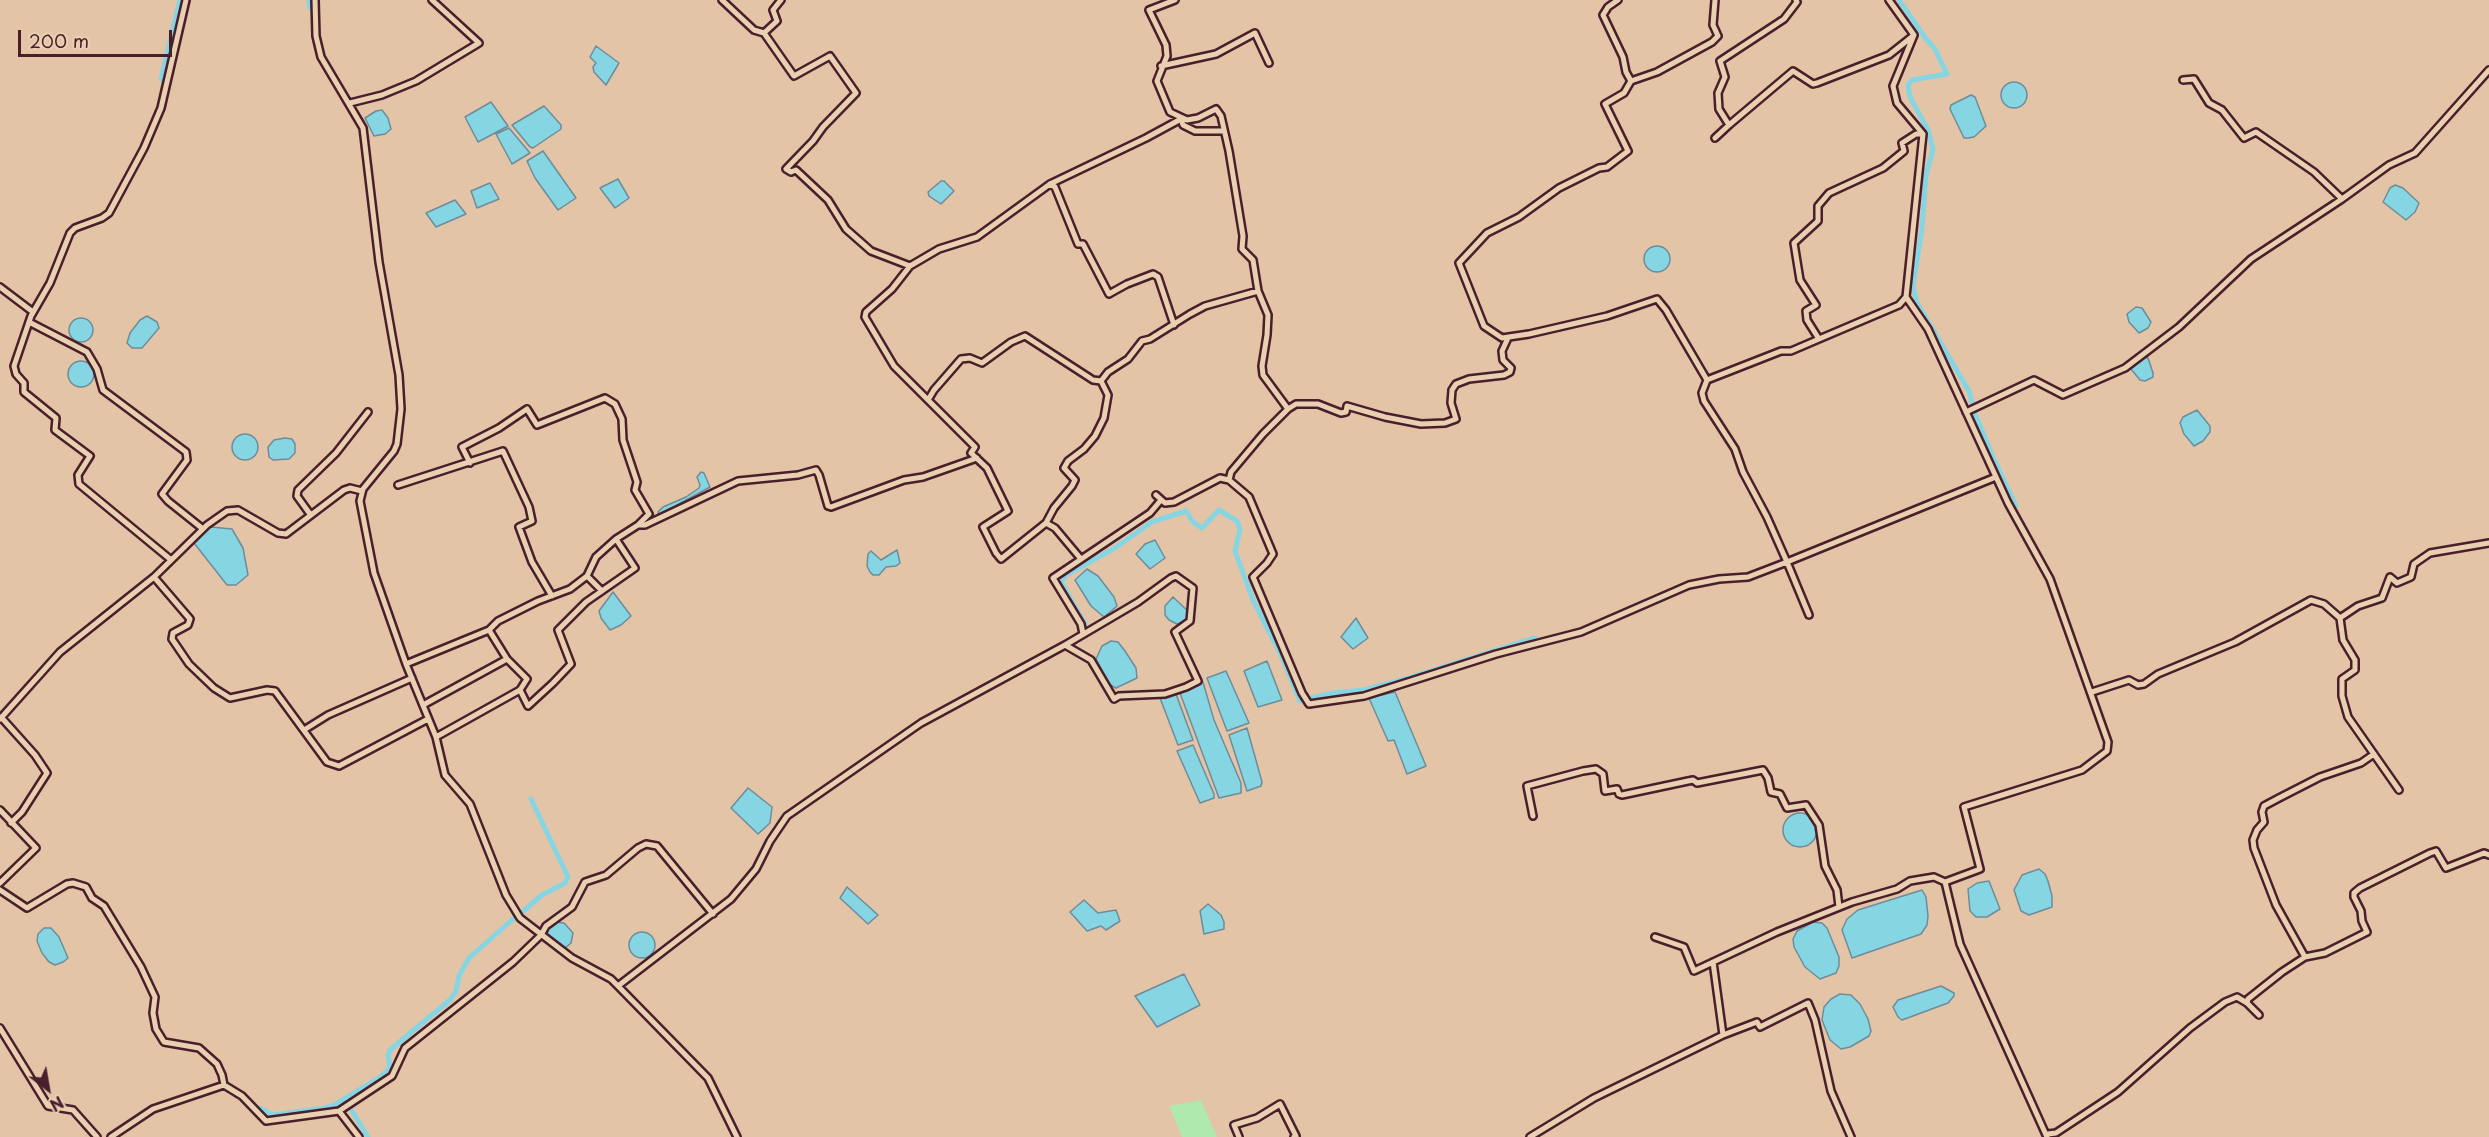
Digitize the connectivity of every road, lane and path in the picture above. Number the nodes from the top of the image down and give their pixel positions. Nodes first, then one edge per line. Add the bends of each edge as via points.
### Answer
1 (186, 0) edge
2 (315, 0) edge
3 (432, 0) edge
4 (722, 0) edge
5 (781, 0) edge
6 (1174, 0) edge
7 (1618, 0) edge
8 (1715, 0) edge
9 (1796, 0) edge
10 (1889, 0) edge
11 (764, 33) junction
12 (1914, 35) junction
13 (1269, 63) dead end
14 (1161, 66) junction
15 (2489, 70) edge
16 (2183, 80) dead end
17 (1631, 81) junction
18 (350, 103) junction
19 (1181, 119) junction
20 (1729, 125) junction
21 (1223, 131) junction
22 (1923, 134) junction
23 (1715, 138) dead end
24 (1050, 184) junction
25 (2342, 199) junction
26 (910, 266) junction
27 (0, 287) edge
28 (1258, 291) junction
29 (1906, 297) junction
30 (33, 312) junction
31 (29, 322) junction
32 (1174, 325) junction
33 (1508, 338) junction
34 (1819, 339) junction
35 (1707, 380) junction
36 (1101, 381) junction
37 (928, 400) junction
38 (1288, 409) junction
39 (1969, 411) junction
40 (368, 412) dead end
41 (977, 458) junction
42 (470, 463) junction
43 (1996, 477) junction
44 (1229, 480) junction
45 (398, 486) dead end
46 (360, 491) junction
47 (310, 514) junction
48 (1046, 523) junction
49 (638, 525) junction
50 (203, 529) junction
51 (616, 539) junction
52 (2489, 543) edge
53 (170, 559) junction
54 (1082, 559) junction
55 (1787, 562) junction
56 (587, 576) junction
57 (154, 577) junction
58 (602, 591) junction
59 (552, 596) junction
60 (1809, 615) dead end
61 (2340, 618) junction
62 (489, 630) junction
63 (1083, 634) junction
64 (1065, 645) junction
65 (507, 659) junction
66 (406, 664) junction
67 (412, 678) junction
68 (520, 690) junction
69 (2092, 692) junction
70 (423, 705) junction
71 (1, 718) edge
72 (428, 719) junction
73 (304, 730) junction
74 (436, 737) junction
75 (2374, 754) junction
76 (2399, 790) dead end
77 (0, 810) edge
78 (1533, 816) dead end
79 (11, 823) junction
80 (2489, 855) edge
81 (1945, 882) junction
82 (0, 883) edge
83 (0, 890) edge
84 (1839, 907) junction
85 (713, 914) junction
86 (542, 935) junction
87 (1655, 937) dead end
88 (2305, 957) junction
89 (1713, 962) junction
90 (618, 986) junction
91 (2247, 1003) junction
92 (2259, 1014) dead end
93 (0, 1028) edge
94 (1723, 1035) junction
95 (224, 1085) junction
96 (339, 1111) junction
97 (2048, 1136) edge
98 (97, 1137) edge
99 (111, 1137) edge
100 (359, 1137) edge
101 (737, 1137) edge
102 (1239, 1137) edge
103 (1294, 1137) edge
104 (1530, 1137) edge
105 (1851, 1137) edge

1 - 30 street via 161,108 144,148 109,213 70,233 50,283
2 - 18 street via 321,57
3 - 18 street via 479,43 416,81
4 - 11 street via 748,26
5 - 11 street via 773,10 777,21
6 - 14 street via 1149,10 1166,45 1167,56
7 - 17 street via 1603,15
8 - 17 street via 1713,25 1718,36 1713,42 1657,72
9 - 20 street via 1784,19 1720,61 1725,77 1718,93 1719,109
10 - 12 street
11 - 26 street via 794,75 830,56 856,93 786,169 796,170 828,200 846,229 871,251
12 - 20 street via 1889,55 1817,83 1812,84 1793,70
12 - 22 street via 1893,86 1897,104
13 - 14 street via 1255,33 1216,54
14 - 19 street via 1157,81 1170,112
15 - 25 street via 2415,153 2389,165
16 - 25 street via 2194,79 2209,103 2222,110 2244,138 2256,132 2314,172
17 - 33 street via 1624,93 1605,104 1628,151 1487,233 1459,263 1484,326
18 - 46 street via 363,129 401,409 394,451
19 - 21 street via 1183,125 1195,131
19 - 21 street via 1198,118 1216,109
19 - 24 street
20 - 23 street
21 - 28 street via 1243,236 1242,249 1253,260
22 - 29 street
22 - 34 street via 1902,143 1904,151 1883,168 1829,193 1818,206 1818,221 1794,243 1800,280 1816,305 1806,311 1807,320
24 - 26 street via 977,237 939,249
24 - 32 street via 1055,187 1078,244 1083,244 1109,294 1153,274 1158,277
25 - 39 street via 2251,259 2179,327 2125,368 2063,395 2034,380
26 - 37 street via 865,317 894,366
27 - 30 street
28 - 32 street via 1205,306
28 - 38 street via 1268,315 1263,375
29 - 34 street via 1899,305
29 - 39 street via 1928,329
30 - 31 street
31 - 50 street via 87,352 103,390 188,454 162,494
31 - 53 street via 14,366 16,374 24,383 24,391 56,418 54,427 60,435 90,456 78,475 79,484
32 - 36 street via 1142,341 1128,359
33 - 35 street via 1607,316 1657,299
33 - 38 street via 1502,351 1510,372 1456,384 1451,403 1456,419 1445,423 1406,422 1347,406 1346,412 1341,413 1318,404 1296,404
34 - 35 street
35 - 55 street via 1702,393 1704,401 1735,449
36 - 37 street via 1093,380 1025,336 982,363 961,359
36 - 48 street via 1107,395 1104,418 1084,449 1068,460 1064,468 1075,480
37 - 41 street via 975,447 971,453
38 - 44 street
39 - 43 street
40 - 47 street via 336,453 298,490 297,496
41 - 48 street via 987,468 1008,511 983,527 1001,559
41 - 49 street via 831,507 816,470 738,481
42 - 45 street
42 - 49 street via 462,447 527,409 537,424 605,398 615,404 622,419 623,440 637,482 635,490 649,514
42 - 59 street via 503,451 532,521 519,528 532,562
43 - 55 street
43 - 69 street via 2050,579
44 - 54 street via 1220,478 1174,502 1166,503 1159,497 1150,513
44 - 55 street via 1249,497 1273,554 1253,578 1309,704 1364,696 1581,632 1689,585 1748,577
46 - 47 street via 350,488
46 - 66 street via 374,573
47 - 50 street via 286,534 234,508
48 - 54 street
49 - 51 street
50 - 53 street
51 - 56 street via 596,557
51 - 58 street via 635,568
52 - 61 street via 2430,553 2414,564 2411,577 2397,583 2390,577 2382,597
53 - 57 street
54 - 63 street via 1053,579 1081,624
55 - 60 street
56 - 58 street
56 - 59 street
57 - 71 street via 60,652
57 - 73 street via 190,619 188,625 172,633 189,664 230,698 275,691
58 - 68 street via 558,630 571,664 528,706
59 - 62 street via 498,621
61 - 69 street via 2324,604 2311,600 2235,642 2158,674 2144,684 2129,680
61 - 75 street via 2343,640 2355,660 2355,670 2342,679 2342,696 2354,728
62 - 65 street
62 - 66 street
63 - 64 street
63 - 64 street via 1176,576 1193,588 1190,621 1175,632 1198,681 1165,694 1114,699 1091,660
64 - 85 street via 921,723 787,816 756,868
65 - 68 street via 527,679
65 - 70 street
66 - 67 street
67 - 70 street
67 - 73 street via 327,714
68 - 74 street
69 - 81 street via 2108,742 2107,751 2082,770 1964,807 1980,869
70 - 72 street
71 - 79 street via 47,772
72 - 73 street via 339,766 327,762
72 - 74 street
74 - 86 street via 445,775 470,804 511,906
75 - 76 street
75 - 88 street via 2264,806 2264,822 2253,840 2254,848 2276,905
77 - 79 street
78 - 84 street via 1527,786 1583,771 1596,769 1603,774 1605,791 1617,789 1622,795 1763,770 1771,792 1780,794 1787,808 1806,805 1818,825 1825,866 1837,890
79 - 82 street via 36,848
80 - 88 street via 2446,868 2436,851 2360,888 2354,897 2367,932 2325,953
81 - 84 street via 1934,877 1910,882
81 - 97 street via 1960,944
83 - 95 street via 27,908 67,884 86,887 92,898 104,906 141,967 155,997 156,1029 164,1042 199,1048 217,1064
84 - 89 street
85 - 86 street via 657,846 646,843 619,866 585,882 572,907 546,926
85 - 90 street
86 - 90 street
86 - 96 street via 405,1048 392,1076
87 - 89 street via 1684,947 1694,971
88 - 91 street
89 - 94 street
90 - 101 street via 708,1078
91 - 92 street
91 - 97 street via 2237,997 2225,1002 2195,1023 2118,1092
93 - 98 street via 48,1106 73,1110
94 - 104 street via 1594,1098
94 - 105 street via 1757,1022 1760,1027 1808,1003 1831,1091
95 - 96 street via 242,1096 266,1121
95 - 99 street via 153,1109
96 - 100 street
102 - 103 street via 1234,1125 1257,1118 1280,1104

